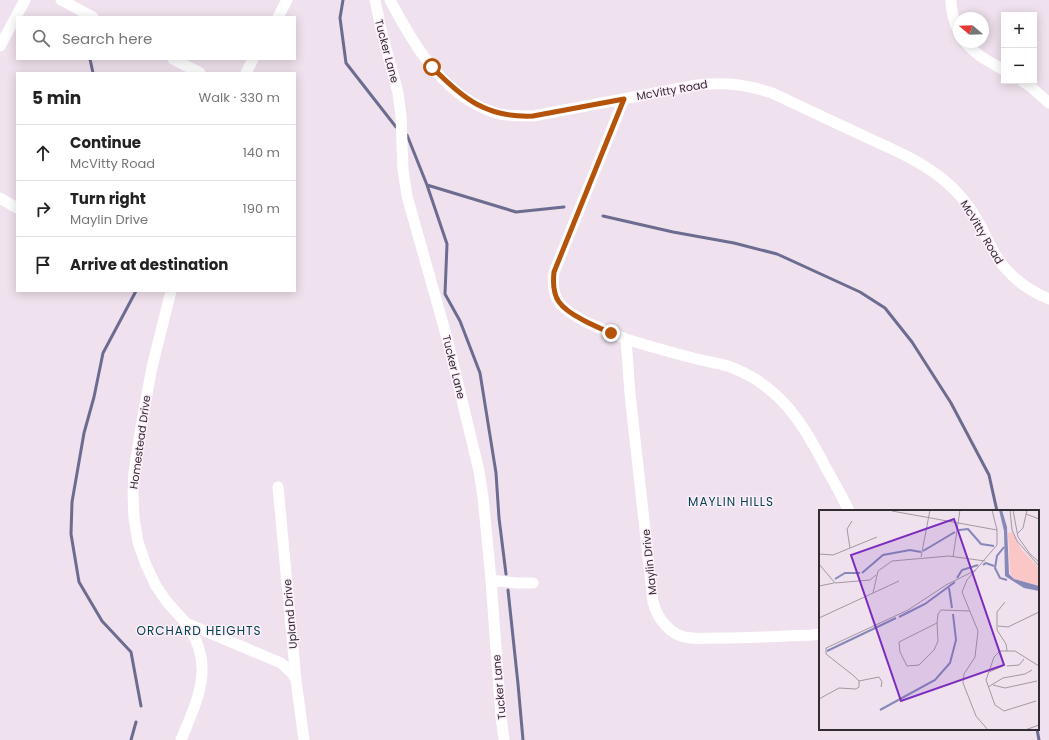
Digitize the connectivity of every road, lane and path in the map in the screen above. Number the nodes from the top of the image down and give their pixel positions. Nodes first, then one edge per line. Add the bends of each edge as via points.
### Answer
1 (25, 0) edge
2 (61, 0) edge
3 (287, 0) edge
4 (375, 0) edge
5 (390, 0) edge
6 (951, 0) edge
7 (16, 16) edge
8 (92, 16) edge
9 (279, 16) edge
10 (16, 17) edge
11 (953, 17) edge
12 (0, 46) edge
13 (970, 48) edge
14 (176, 60) edge
15 (252, 60) edge
16 (1001, 68) edge
17 (198, 72) edge
18 (246, 72) edge
19 (1026, 84) edge
20 (624, 99) junction
21 (1049, 103) edge
22 (0, 198) edge
23 (16, 207) edge
24 (170, 292) edge
25 (1049, 299) edge
26 (626, 339) junction
27 (278, 487) dead end
28 (848, 510) edge
29 (491, 580) junction
30 (533, 583) dead end
31 (186, 623) junction
32 (819, 634) edge
33 (296, 680) junction
34 (181, 740) edge
35 (304, 740) edge
36 (504, 740) edge

1 - 7 street
2 - 8 street
3 - 9 street
4 - 29 street, Tucker Lane via 398,93 407,196 447,338 479,471 484,497
5 - 20 street, McVitty Road via 416,46 432,67 463,96 486,109 501,114 533,116
6 - 11 street
10 - 12 street
13 - 16 street
14 - 17 street
15 - 18 street
19 - 21 street
20 - 25 street, McVitty Road via 716,83 754,87 873,140 917,162 945,181 968,204 1004,267 1027,288
20 - 26 street via 554,272 553,283 554,292 563,308 597,327
22 - 23 street
24 - 31 street, Homestead Drive via 141,427 134,472 133,506 138,542 146,565 156,586
26 - 28 street via 728,366 776,394 808,435
26 - 32 street, Maylin Drive via 653,602 658,616 672,631 691,638
27 - 33 street, Upland Drive
29 - 30 street
29 - 36 street, Tucker Lane
31 - 33 street, Homestead Drive via 281,663
31 - 34 street via 200,652 202,676 200,689
33 - 35 street, Upland Drive

